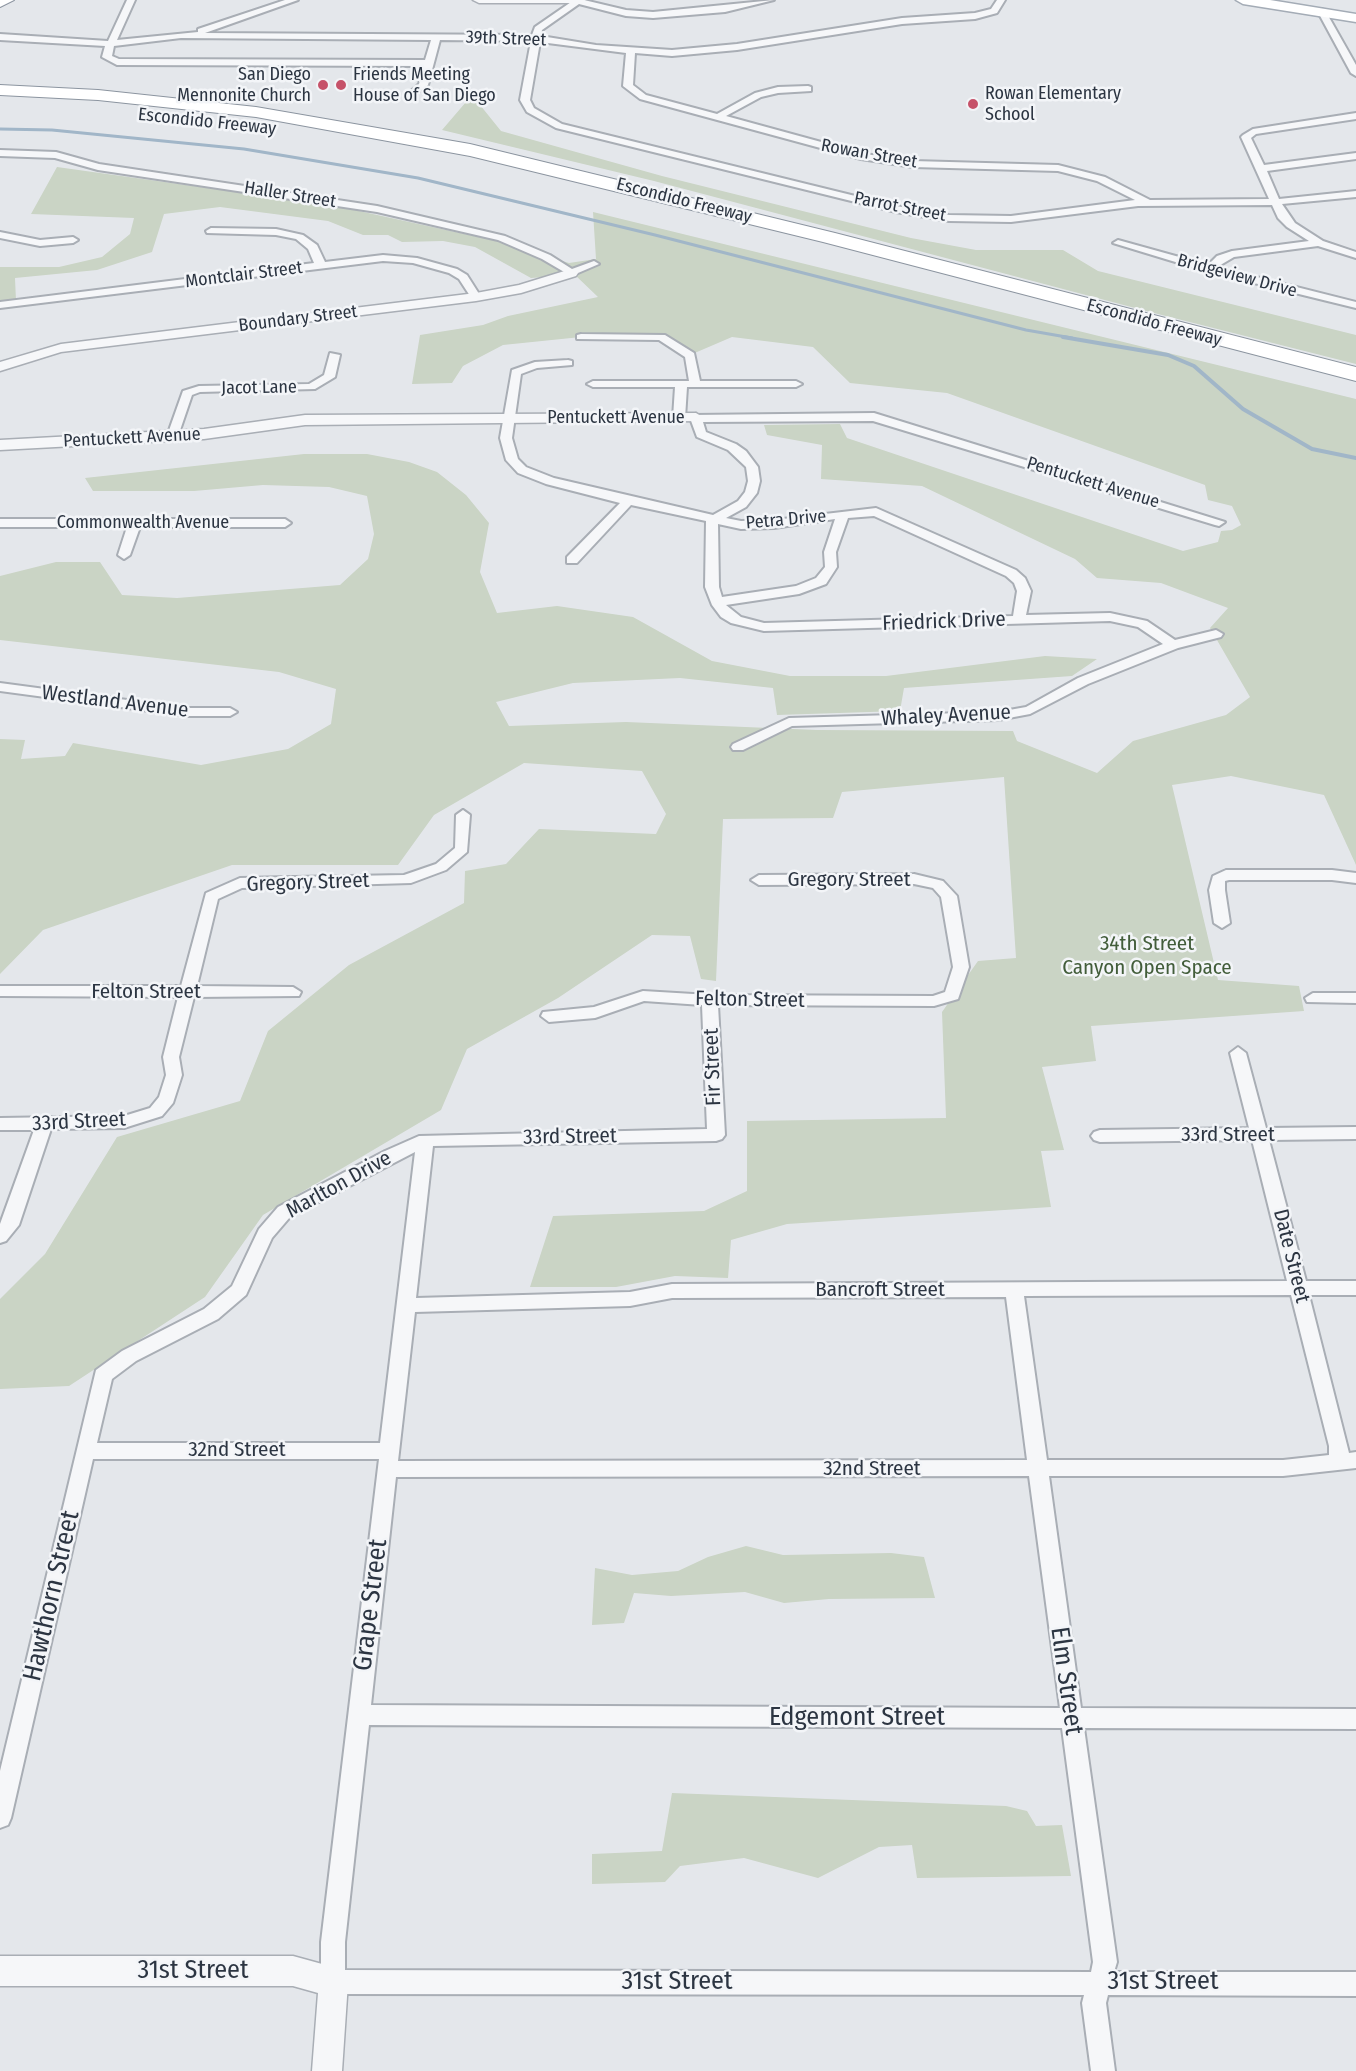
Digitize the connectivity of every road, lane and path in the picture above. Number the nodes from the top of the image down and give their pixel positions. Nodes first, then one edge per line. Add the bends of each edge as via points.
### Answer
1 (6, 0) edge
2 (294, 0) edge
3 (478, 0) edge
4 (579, 0) edge
5 (770, 0) edge
6 (1001, 0) edge
7 (1243, 0) edge
8 (1274, 0) edge
9 (129, 1) edge
10 (0, 2) edge
11 (1322, 12) junction
12 (1356, 18) edge
13 (181, 35) junction
14 (0, 37) edge
15 (436, 37) junction
16 (535, 38) junction
17 (110, 44) junction
18 (631, 52) junction
19 (430, 63) junction
20 (1356, 73) edge
21 (808, 89) dead end
22 (0, 90) edge
23 (416, 91) dead end
24 (0, 105) edge
25 (1356, 117) edge
26 (718, 118) junction
27 (192, 124) dead end
28 (212, 126) dead end
29 (255, 130) dead end
30 (343, 142) junction
31 (0, 153) edge
32 (1356, 156) edge
33 (1260, 169) junction
34 (1356, 194) edge
35 (594, 200) dead end
36 (1276, 202) junction
37 (1148, 203) junction
38 (211, 231) dead end
39 (0, 235) edge
40 (73, 240) dead end
41 (1119, 243) dead end
42 (1319, 243) junction
43 (1356, 255) edge
44 (594, 264) dead end
45 (321, 266) junction
46 (1209, 269) junction
47 (571, 273) junction
48 (476, 297) junction
49 (0, 305) edge
50 (1356, 305) edge
51 (1051, 316) dead end
52 (581, 337) dead end
53 (333, 355) dead end
54 (568, 363) dead end
55 (0, 368) edge
56 (1356, 374) edge
57 (593, 384) dead end
58 (681, 384) junction
59 (696, 384) junction
60 (796, 384) dead end
61 (1356, 386) edge
62 (508, 418) junction
63 (679, 418) junction
64 (696, 418) junction
65 (173, 436) junction
66 (0, 446) edge
67 (628, 501) junction
68 (843, 514) junction
69 (712, 521) junction
70 (1219, 522) dead end
71 (0, 523) edge
72 (135, 523) junction
73 (285, 523) dead end
74 (124, 555) dead end
75 (572, 560) dead end
76 (717, 602) junction
77 (1018, 620) junction
78 (1216, 634) dead end
79 (1173, 645) junction
80 (0, 687) edge
81 (230, 712) dead end
82 (738, 747) dead end
83 (463, 816) dead end
84 (1356, 878) edge
85 (759, 880) dead end
86 (1222, 923) dead end
87 (0, 992) edge
88 (187, 992) junction
89 (293, 992) dead end
90 (952, 994) joint
91 (1314, 998) dead end
92 (1356, 998) edge
93 (710, 1000) junction
94 (549, 1017) dead end
95 (1238, 1053) dead end
96 (0, 1124) edge
97 (44, 1125) junction
98 (1356, 1133) edge
99 (1260, 1134) junction
100 (716, 1135) joint
101 (1100, 1136) dead end
102 (425, 1140) junction
103 (0, 1236) edge
104 (1299, 1288) junction
105 (1356, 1288) edge
106 (1014, 1289) junction
107 (406, 1305) junction
108 (104, 1375) joint
109 (86, 1451) junction
110 (388, 1460) junction
111 (1348, 1460) edge
112 (1040, 1470) junction
113 (359, 1715) junction
114 (1356, 1719) edge
115 (1071, 1720) junction
116 (0, 1818) edge
117 (0, 1971) edge
118 (333, 1982) junction
119 (1098, 1982) junction
120 (1356, 1984) edge
121 (327, 2071) edge
122 (1102, 2071) edge

1 - 10 highway
2 - 13 street
3 - 4 street
4 - 5 street via 626,13 653,15 725,9
4 - 16 street via 545,22
6 - 18 street, 39th Street via 994,11 975,16 854,27 715,50
7 - 11 main road
8 - 11 main road
9 - 17 street
11 - 12 main road
11 - 20 street
13 - 15 street, 39th Street
13 - 17 street, 39th Street
14 - 17 street, 39th Street
15 - 16 street, 39th Street
15 - 19 street
16 - 18 street, 39th Street
16 - 37 street, Parrot Street via 525,100 530,110 559,126 949,218 1011,219
17 - 19 street via 107,57 117,62
18 - 26 street, Rowan Street via 628,86 637,95
19 - 23 street via 423,85
21 - 26 street via 758,95
22 - 56 highway, Escondido Freeway via 98,95 256,112 470,150 817,234
24 - 30 highway, Escondido Freeway via 168,117
25 - 33 street via 1254,132 1246,137
26 - 37 street, Rowan Street via 895,162 1058,168 1101,179
27 - 28 highway
29 - 30 highway
30 - 35 highway, Escondido Freeway via 469,167
31 - 47 street, Haller Street via 56,155 98,167 376,208 501,238 546,257
32 - 33 street
33 - 36 street
34 - 36 street, Parrot Street
36 - 37 street, Parrot Street
36 - 42 street via 1291,225
38 - 45 street via 276,232 299,237 313,247
39 - 40 street via 40,243
41 - 46 street, Bridgeview Drive
42 - 43 street
42 - 46 street via 1232,254
44 - 47 street, Boundary Street
45 - 48 street, Montclair Street via 383,258 413,260 453,271
45 - 49 street, Montclair Street
46 - 50 street, Bridgeview Drive
47 - 48 street, Boundary Street via 521,289
48 - 55 street, Boundary Street via 61,348
51 - 61 highway, Escondido Freeway
52 - 59 street via 661,337 690,355
53 - 65 street, Jacot Lane via 329,377 311,387 199,389 187,393
54 - 62 street via 535,365 516,372
57 - 58 street
58 - 59 street
58 - 63 street
59 - 60 street
62 - 63 street, Pentuckett Avenue
62 - 65 street, Pentuckett Avenue via 305,420
62 - 67 street, Petra Drive via 507,450 522,470
63 - 64 street, Pentuckett Avenue
64 - 69 street via 701,434 742,454 752,467 751,493 742,504
64 - 70 street, Pentuckett Avenue via 874,417
65 - 66 street, Pentuckett Avenue
67 - 69 street, Petra Drive
67 - 75 street
68 - 69 street, Petra Drive via 774,524
68 - 76 street via 830,552 831,567 821,581 799,590
68 - 77 street, Petra Drive via 876,512 999,565 1020,580 1024,591
69 - 76 street via 712,587
71 - 72 street, Commonwealth Avenue
72 - 73 street, Commonwealth Avenue
72 - 74 street
76 - 77 street, Friedrick Drive via 736,620 764,627
77 - 79 street, Friedrick Drive via 1129,620 1150,628
78 - 79 street, Whaley Avenue
79 - 82 street, Whaley Avenue via 1083,681 1030,710 998,716 789,722
80 - 81 street, Westland Avenue via 187,712
83 - 88 street, Gregory Street via 462,849 441,867 406,880 240,884 211,896
84 - 86 street via 1237,874 1218,879
85 - 90 street, Gregory Street via 914,879 938,884 949,896 961,967
87 - 88 street, Felton Street
88 - 89 street, Felton Street
88 - 97 street, 33rd Street via 171,1057 174,1076 167,1099 156,1112 124,1122
90 - 93 street, Felton Street via 934,1001
91 - 92 street
93 - 94 street, Felton Street via 643,996 595,1011
93 - 100 street, Fir Street
95 - 99 street, Date Street
96 - 97 street, 33rd Street
97 - 103 street via 10,1225
98 - 99 street, 33rd Street
99 - 101 street, 33rd Street
99 - 104 street, Date Street
100 - 102 street, 33rd Street
102 - 107 street, Grape Street
102 - 108 street, Marlton Drive via 284,1212 265,1234 239,1290 211,1314 129,1356
104 - 105 street, Bancroft Street
104 - 106 street, Bancroft Street
104 - 111 street, Date Street via 1338,1446
106 - 107 street, Bancroft Street via 672,1291 630,1299
106 - 112 street, Elm Street
107 - 110 street, Grape Street
108 - 109 street, Hawthorn Street
109 - 110 street, 32nd Street
109 - 116 street, Hawthorn Street
110 - 112 street, 32nd Street
110 - 113 street, Grape Street
111 - 112 street, 32nd Street via 1283,1468
112 - 115 street, Elm Street
113 - 115 street, Edgemont Street
113 - 118 street, Grape Street via 333,1942
114 - 115 street, Edgemont Street
115 - 119 street, Elm Street via 1105,1962
117 - 118 street, 31st Street via 293,1971
118 - 119 street, 31st Street
118 - 121 street, Grape Street
119 - 120 street, 31st Street
119 - 122 street, Elm Street via 1094,2003

